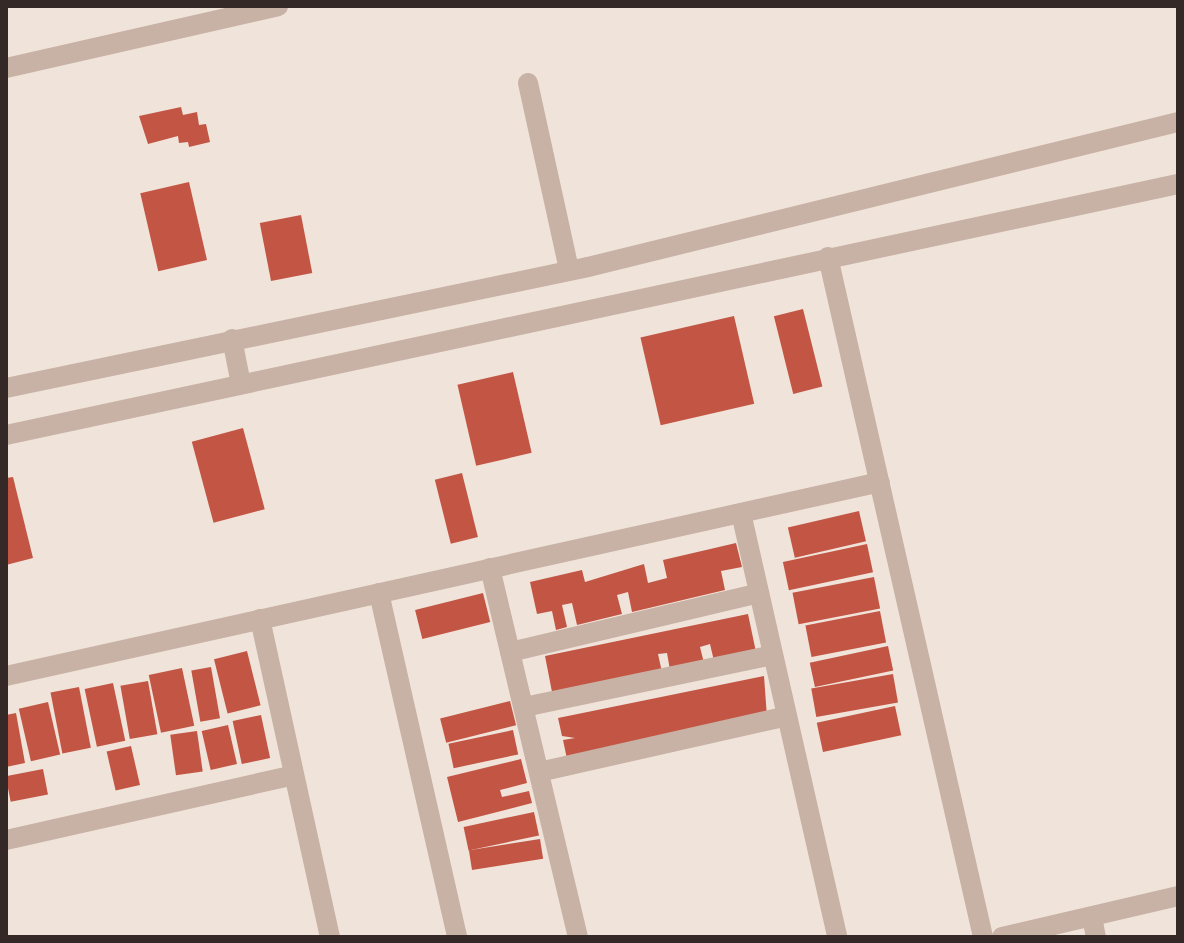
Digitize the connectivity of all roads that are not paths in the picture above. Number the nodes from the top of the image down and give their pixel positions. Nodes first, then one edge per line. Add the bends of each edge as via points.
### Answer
1 (278, 6) edge
2 (6, 68) edge
3 (528, 83) dead end
4 (1178, 122) edge
5 (1178, 184) edge
6 (828, 257) junction
7 (569, 270) junction
8 (232, 339) junction
9 (241, 384) junction
10 (6, 388) edge
11 (6, 435) edge
12 (880, 482) junction
13 (741, 513) junction
14 (490, 568) junction
15 (379, 593) junction
16 (759, 593) junction
17 (260, 619) junction
18 (510, 652) junction
19 (773, 655) junction
20 (6, 676) edge
21 (524, 707) junction
22 (787, 716) junction
23 (539, 772) junction
24 (294, 775) junction
25 (6, 840) edge
26 (1178, 896) edge
27 (1094, 927) edge
28 (330, 937) edge
29 (457, 937) edge
30 (578, 937) edge
31 (837, 937) edge
32 (983, 937) edge
33 (1002, 937) edge

1 - 2 street
3 - 7 street
4 - 7 street
5 - 6 street
6 - 9 street
6 - 12 street
7 - 8 street
8 - 9 street
8 - 10 street
9 - 11 street
12 - 13 street
12 - 32 street
13 - 14 street
13 - 16 street
14 - 15 street
14 - 18 street
15 - 17 street
15 - 29 street
16 - 18 street
16 - 19 street
17 - 20 street
17 - 24 street
18 - 21 street
19 - 21 street
19 - 22 street
21 - 23 street
22 - 23 street
22 - 31 street
23 - 30 street
24 - 25 street
24 - 28 street
26 - 27 street
27 - 33 street

